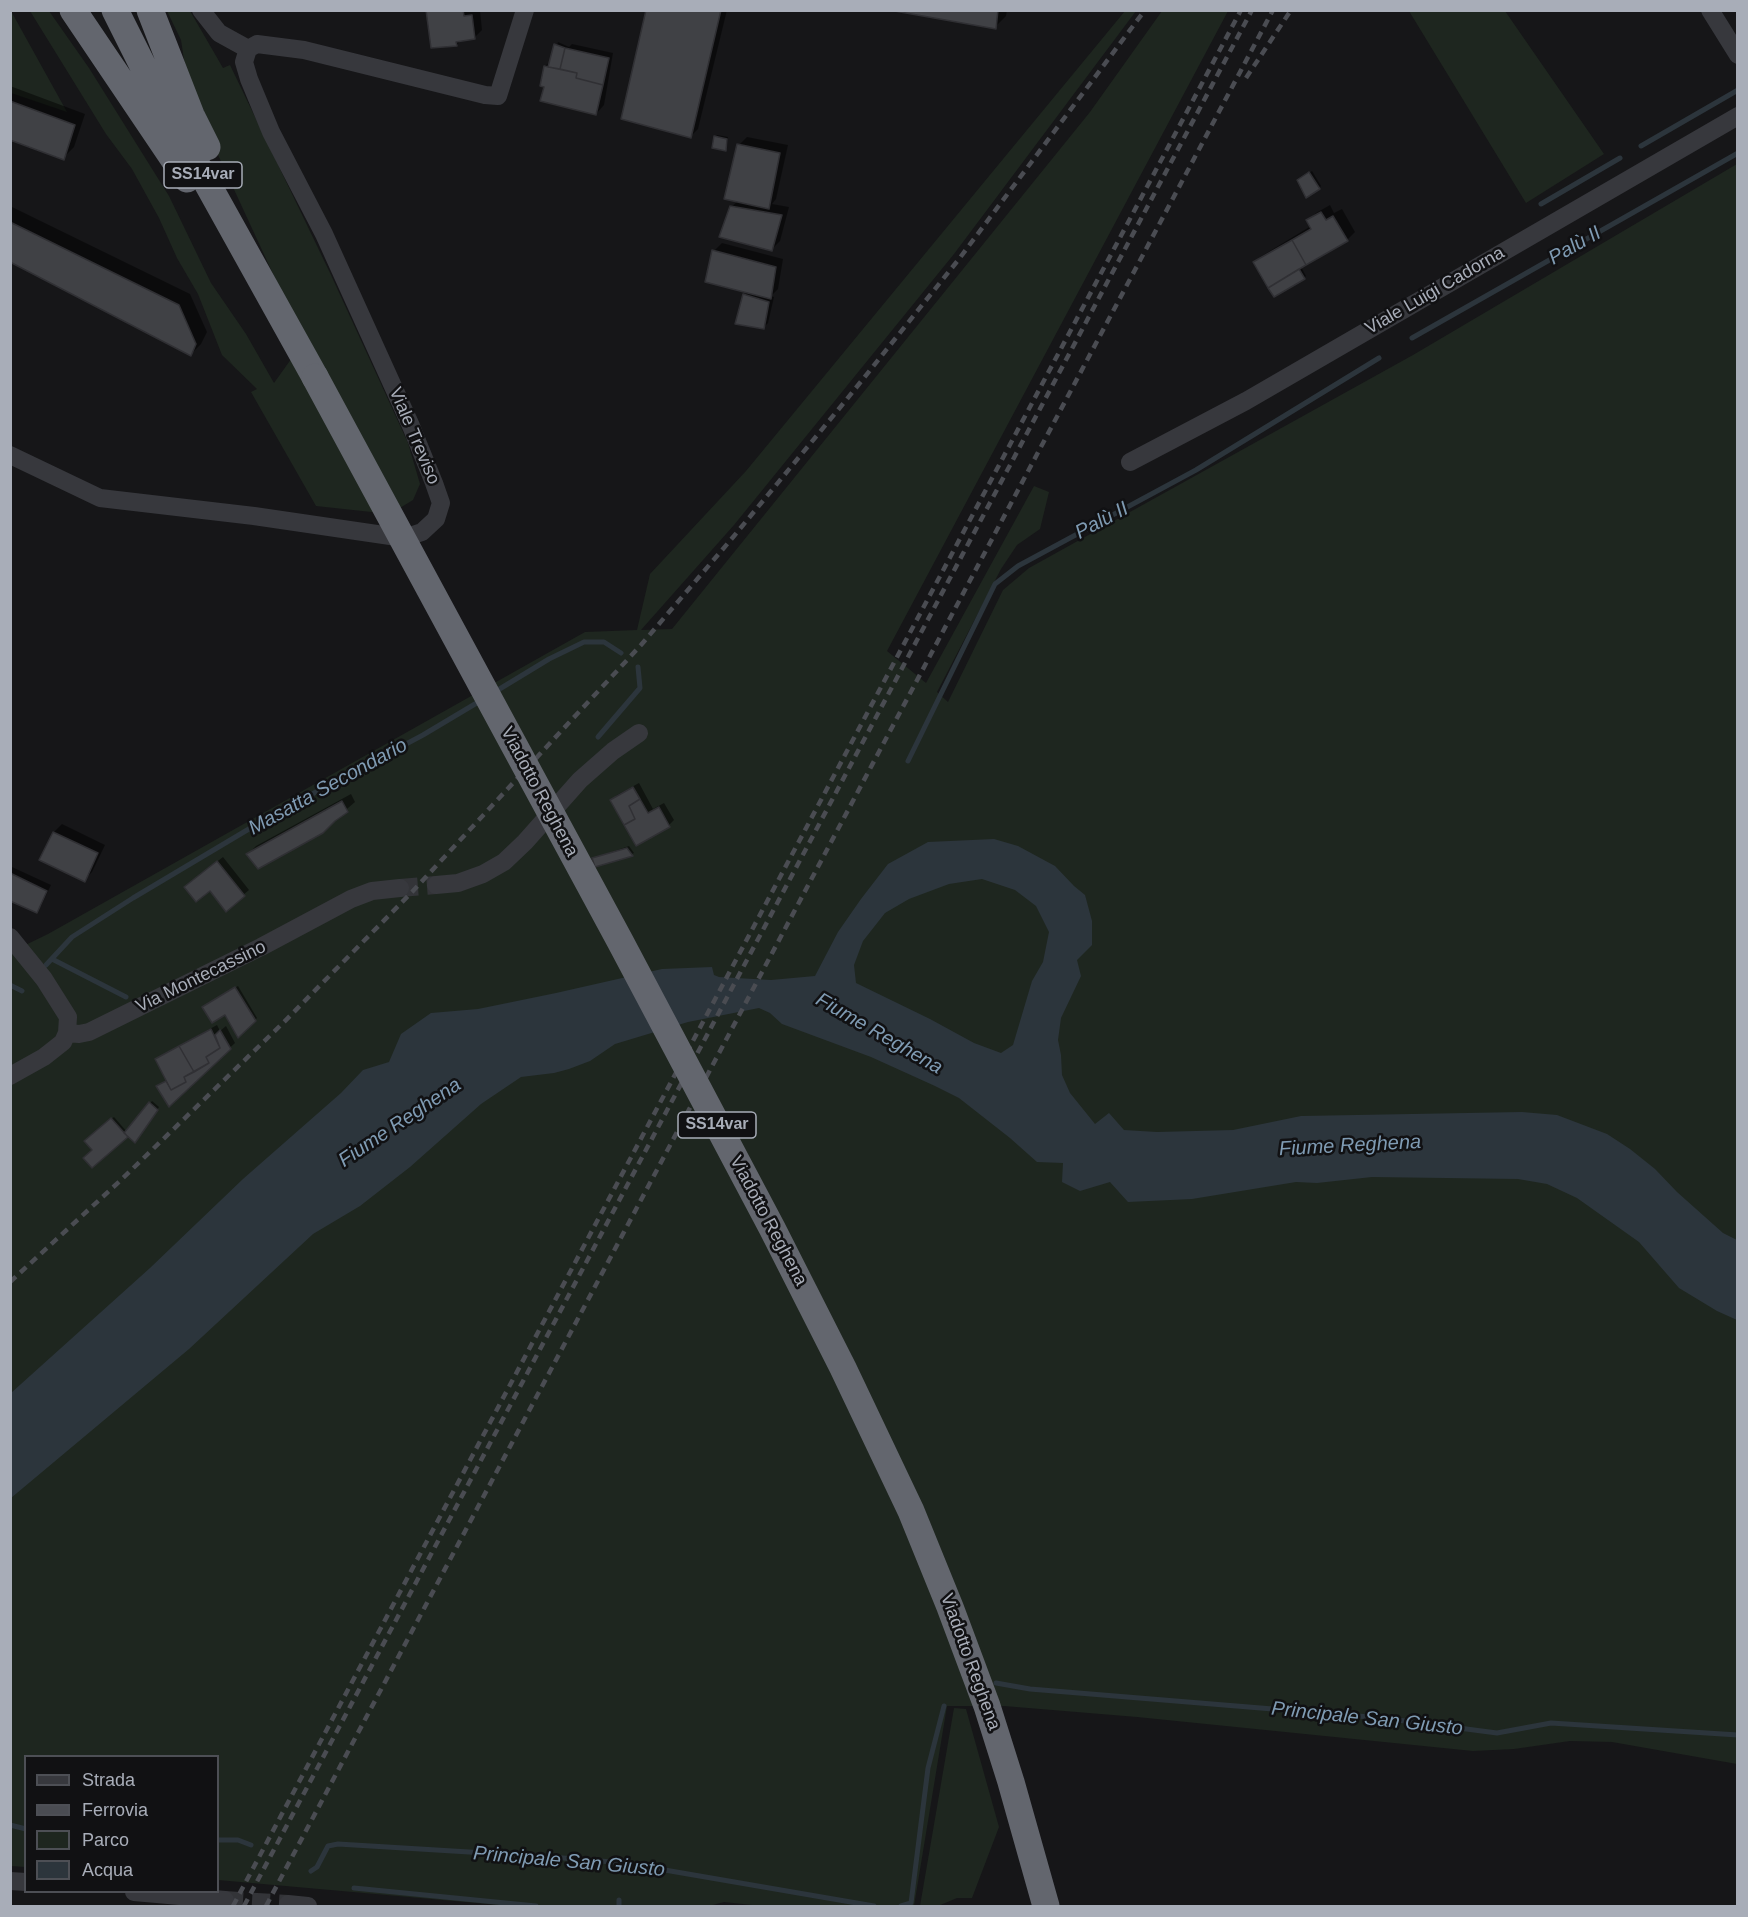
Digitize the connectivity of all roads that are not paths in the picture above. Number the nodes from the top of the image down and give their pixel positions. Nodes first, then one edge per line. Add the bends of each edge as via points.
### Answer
1 (73, 10) edge
2 (115, 10) edge
3 (150, 10) edge
4 (201, 10) edge
5 (525, 10) edge
6 (1710, 10) edge
7 (248, 49) junction
8 (1737, 55) edge
9 (1737, 116) edge
10 (293, 339) junction
11 (10, 455) edge
12 (1130, 462) dead end
13 (639, 733) dead end
14 (436, 885) tunnel mouth
15 (400, 888) tunnel mouth
16 (10, 937) edge
17 (67, 1033) junction
18 (10, 1076) edge
19 (145, 1893) edge
20 (225, 1900) dead end
21 (288, 1904) dead end
22 (308, 1906) edge
23 (1046, 1906) edge

1 - 10 highway via 185,176 246,286
2 - 10 highway, SS14var via 157,94
3 - 10 highway via 191,115 258,249
4 - 7 street via 219,33
5 - 7 street via 498,96 304,50 256,44
6 - 8 street
7 - 11 street, Viale Treviso via 244,62 271,132 324,234 434,483 441,503 436,519 422,532 404,538 100,498
9 - 12 street, Viale Luigi Cadorna via 1246,401
10 - 23 highway, Viadotto Reghena / SS14var, bridge via 620,941 843,1368 911,1511 950,1607 987,1706
13 - 14 street via 580,780 504,862 458,883
15 - 17 street, Via Montecassino via 372,891 351,899 261,948 88,1032
16 - 17 street via 59,1001 68,1017
17 - 18 street via 56,1049
19 - 20 street
21 - 22 street

